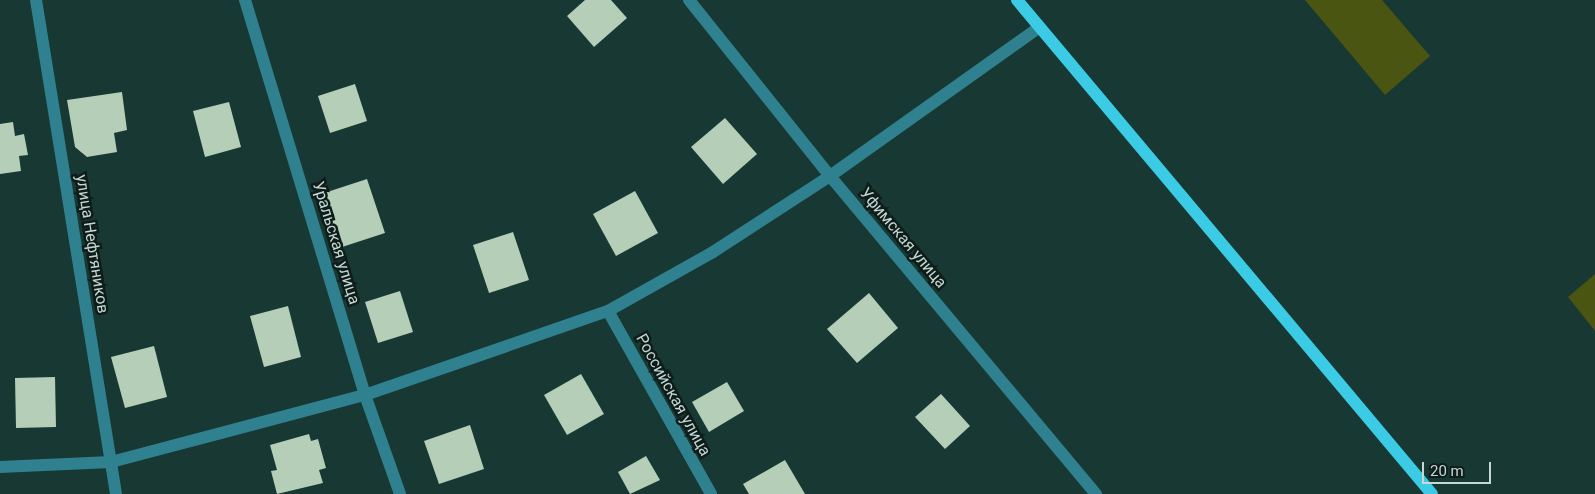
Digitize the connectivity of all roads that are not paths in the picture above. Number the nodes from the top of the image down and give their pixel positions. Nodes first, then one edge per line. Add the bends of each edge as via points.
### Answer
1 (36, 0) edge
2 (245, 0) edge
3 (689, 0) edge
4 (1017, 0) edge
5 (1040, 27) junction
6 (830, 176) junction
7 (608, 311) junction
8 (365, 395) junction
9 (111, 462) junction
10 (0, 467) edge
11 (116, 494) edge
12 (400, 494) edge
13 (711, 494) edge
14 (1096, 494) edge
15 (1432, 494) edge

1 - 9 street, улица Нефтяников
2 - 8 street, Уральская улица
3 - 6 street, Уфимская улица
4 - 5 main road
5 - 6 street
5 - 15 main road
6 - 7 street via 713,252
6 - 14 street, Уфимская улица
7 - 8 street
7 - 13 street, Российская улица
8 - 9 street
8 - 12 street, Уральская улица
9 - 10 street
9 - 11 street, улица Нефтяников

